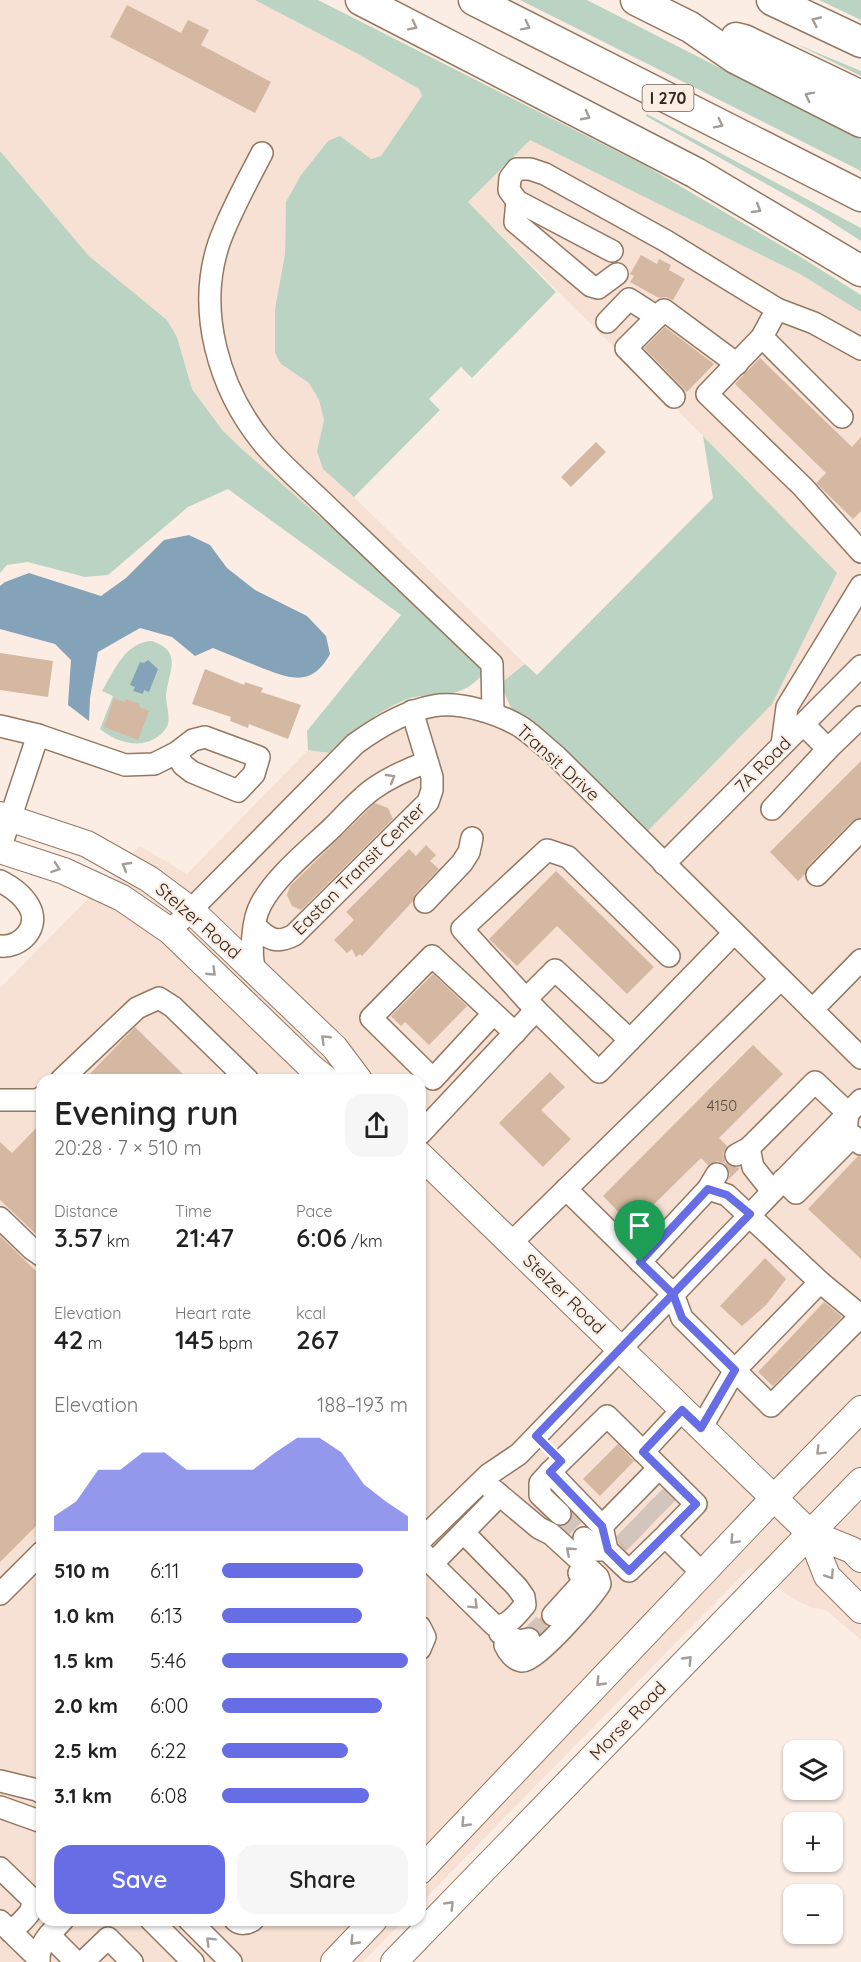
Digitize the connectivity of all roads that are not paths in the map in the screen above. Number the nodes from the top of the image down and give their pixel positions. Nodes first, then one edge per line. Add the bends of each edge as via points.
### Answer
1 (361, 0) edge
2 (474, 0) edge
3 (636, 0) edge
4 (772, 0) edge
5 (690, 27) junction
6 (861, 42) edge
7 (861, 96) edge
8 (861, 122) edge
9 (262, 153) dead end
10 (861, 196) edge
11 (517, 201) junction
12 (612, 251) dead end
13 (861, 271) edge
14 (617, 274) dead end
15 (777, 309) junction
16 (657, 317) junction
17 (607, 322) dead end
18 (762, 337) junction
19 (861, 349) edge
20 (737, 364) junction
21 (674, 396) dead end
22 (842, 417) dead end
23 (861, 552) edge
24 (861, 586) edge
25 (861, 666) edge
26 (412, 711) junction
27 (493, 712) junction
28 (861, 717) edge
29 (803, 724) junction
30 (0, 726) edge
31 (38, 735) junction
32 (782, 745) junction
33 (828, 749) junction
34 (176, 753) dead end
35 (427, 762) junction
36 (772, 809) dead end
37 (5, 816) edge
38 (861, 830) edge
39 (472, 838) dead end
40 (0, 850) edge
41 (664, 864) junction
42 (817, 875) dead end
43 (0, 881) edge
44 (425, 902) dead end
45 (192, 911) junction
46 (255, 926) junction
47 (170, 931) junction
48 (734, 933) junction
49 (0, 946) edge
50 (669, 956) dead end
51 (861, 960) edge
52 (255, 971) junction
53 (781, 979) junction
54 (531, 1004) junction
55 (812, 1010) junction
56 (493, 1014) junction
57 (515, 1033) junction
58 (630, 1040) junction
59 (861, 1058) edge
60 (68, 1074) edge
61 (242, 1074) edge
62 (320, 1074) edge
63 (354, 1074) edge
64 (0, 1100) edge
65 (36, 1100) edge
66 (854, 1107) edge
67 (426, 1128) edge
68 (857, 1140) edge
69 (426, 1161) edge
70 (778, 1186) junction
71 (566, 1189) junction
72 (750, 1214) junction
73 (0, 1218) edge
74 (511, 1244) junction
75 (36, 1252) edge
76 (640, 1262) junction
77 (820, 1282) junction
78 (673, 1294) junction
79 (861, 1316) edge
80 (620, 1349) junction
81 (735, 1370) junction
82 (861, 1409) edge
83 (682, 1410) junction
84 (701, 1428) junction
85 (536, 1436) junction
86 (643, 1452) junction
87 (556, 1466) junction
88 (659, 1468) junction
89 (861, 1481) edge
90 (489, 1486) junction
91 (774, 1498) junction
92 (560, 1514) tunnel mouth
93 (645, 1519) junction
94 (464, 1533) junction
95 (810, 1533) junction
96 (426, 1536) edge
97 (584, 1538) tunnel mouth
98 (608, 1550) junction
99 (426, 1557) edge
100 (36, 1558) edge
101 (861, 1559) edge
102 (703, 1574) junction
103 (581, 1577) dead end
104 (0, 1594) edge
105 (861, 1610) edge
106 (556, 1617) tunnel mouth
107 (500, 1634) junction
108 (531, 1642) dead end
109 (0, 1781) edge
110 (36, 1790) edge
111 (0, 1807) edge
112 (36, 1820) edge
113 (426, 1865) edge
114 (0, 1868) edge
115 (158, 1926) edge
116 (195, 1926) edge
117 (368, 1926) edge
118 (5, 1927) edge
119 (56, 1928) edge
120 (39, 1961) edge
121 (76, 1962) edge
122 (83, 1962) edge
123 (132, 1962) edge
124 (193, 1962) edge
125 (231, 1962) edge
126 (334, 1962) edge
127 (394, 1962) edge

1 -> 13 highway via 696,173
2 -> 10 highway, I 270
3 - 5 highway
6 -> 4 highway
5 - 7 highway via 744,40
8 -> 5 highway via 735,58
9 - 27 street via 228,222 213,273 213,335 233,399 263,444 492,664
11 - 12 street
11 - 14 street via 514,222 591,286 597,288
11 - 15 street via 508,190 517,169 545,174
15 - 18 street
15 - 19 street via 814,323
16 - 17 street via 629,299
16 - 20 street via 663,310
16 - 21 street via 626,348
18 - 20 street
18 - 22 street
20 - 23 street via 707,394 803,487
24 - 32 street via 787,707
25 - 29 street, 7A Road
26 - 27 street, Transit Drive via 435,705
26 - 35 street, Easton Transit Center
26 - 45 street, Transit Drive via 355,744
27 - 41 street, Transit Drive via 522,728 556,756
28 - 33 street
29 - 32 street, 7A Road
29 - 33 street
30 - 31 street
31 - 34 street via 125,765 154,764
31 - 37 street
32 - 41 street, 7A Road
33 - 36 street
46 -> 35 street via 261,903 276,884 365,796 396,774
35 - 46 street, Easton Transit Center via 432,777 428,802 294,935 276,940
37 - 40 street
45 -> 37 main road, Stelzer Road via 149,879 87,844
38 - 42 street
39 - 44 street via 462,863
40 -> 47 main road, Stelzer Road via 64,871 122,898
41 - 48 street, Transit Drive
43 - 49 street via 18,891 30,908 32,922 28,934 16,945
45 - 47 street, Transit Drive
45 - 52 main road, Stelzer Road
46 - 52 street via 251,957
47 -> 62 main road, Stelzer Road
48 - 53 street, Transit Drive
48 - 58 street
50 - 54 street via 568,857 547,850 462,929
51 - 55 street
63 -> 52 main road, Stelzer Road via 335,1048
53 - 55 street, Transit Drive
53 - 71 street
54 - 57 street
54 - 58 street via 599,1072
54 - 58 street via 555,970
55 - 59 street, Transit Drive
56 - 56 street via 432,956 371,1018 433,1078
56 - 57 street
57 - 67 street
60 - 61 street via 137,1008 159,998
64 - 65 street
66 - 68 street via 846,1130
66 - 70 street
66 - 70 street via 815,1082 742,1152 753,1167
68 - 70 street via 796,1193
69 - 74 main road, Stelzer Road
70 - 72 street
71 - 74 street
71 - 76 street
72 - 76 street via 713,1181
72 - 77 street
72 - 78 street
73 - 75 street
74 - 80 main road, Stelzer Road
76 - 78 street
77 - 79 street
77 - 81 street
78 - 80 street
78 - 81 street via 682,1318
79 - 81 street via 771,1406
80 - 83 main road, Stelzer Road
80 - 85 street
81 - 84 street
82 -> 91 main road
83 - 84 main road, Stelzer Road
83 - 86 street
84 - 91 main road, Stelzer Road
85 - 87 street
85 - 90 street
86 - 87 street via 607,1416
86 - 88 street
87 - 92 street via 540,1483 540,1495
87 - 93 street
88 - 93 street
88 - 93 street via 696,1504
89 - 95 main road, Morse Road
90 - 94 street via 493,1502
90 - 96 street
107 -> 90 street via 508,1652 522,1661 529,1660 600,1584 598,1577 551,1534 542,1534
91 - 95 main road, Stelzer Road
91 -> 102 main road
93 - 98 street
93 - 98 street via 629,1571
93 - 102 street
94 - 99 street
94 - 107 street via 524,1597 525,1605 500,1627
95 - 101 main road, Stelzer Road via 852,1550
95 -> 105 main road, Stelzer Road via 827,1576
127 -> 95 main road, Morse Road
97 - 98 street via 596,1550
99 -> 107 street
100 - 104 street
102 -> 113 main road
103 - 106 street via 584,1592
107 - 108 street
109 - 110 street
111 - 112 street
114 - 118 street via 34,1905 32,1911
115 - 124 street
125 -> 116 street
117 -> 126 main road
118 - 120 street
119 - 120 street via 39,1949
119 - 121 street
122 - 123 street via 108,1938

